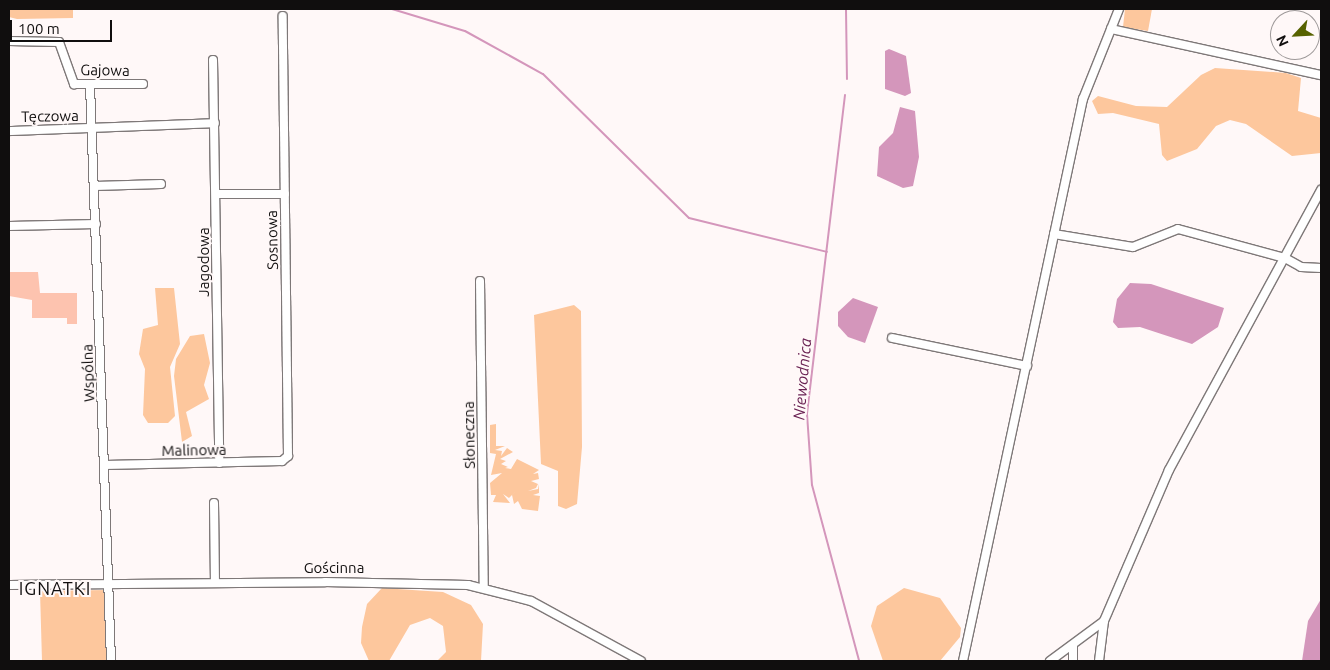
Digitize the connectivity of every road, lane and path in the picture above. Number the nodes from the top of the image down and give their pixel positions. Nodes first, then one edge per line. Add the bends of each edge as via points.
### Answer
1 (1119, 9) edge
2 (283, 16) dead end
3 (1111, 29) junction
4 (9, 42) edge
5 (213, 60) dead end
6 (1321, 74) edge
7 (143, 84) dead end
8 (90, 85) junction
9 (215, 123) junction
10 (92, 130) junction
11 (9, 131) edge
12 (161, 184) dead end
13 (95, 186) junction
14 (1321, 190) edge
15 (218, 194) junction
16 (285, 194) junction
17 (96, 224) junction
18 (9, 226) edge
19 (1054, 234) junction
20 (1285, 258) junction
21 (1321, 268) edge
22 (480, 282) dead end
23 (892, 338) dead end
24 (1027, 366) junction
25 (282, 461) joint
26 (219, 463) junction
27 (106, 465) junction
28 (214, 503) dead end
29 (215, 583) junction
30 (9, 585) edge
31 (109, 585) junction
32 (484, 588) junction
33 (1104, 621) junction
34 (1084, 639) junction
35 (1073, 646) junction
36 (1100, 648) junction
37 (1102, 660) edge
38 (111, 661) edge
39 (641, 661) edge
40 (963, 661) edge
41 (1050, 661) edge
42 (1072, 661) edge

1 - 3 street
2 - 16 street, Sosnowa
3 - 6 street
3 - 19 street via 1083,98
4 - 8 street, Gajowa via 59,42 69,80
5 - 9 street, Jagodowa
7 - 8 street, Gajowa
8 - 10 street, Wspólna
9 - 10 street, Tęczowa
9 - 15 street, Jagodowa
10 - 11 street, Tęczowa
10 - 13 street, Wspólna
12 - 13 street
13 - 17 street, Wspólna
14 - 20 street
15 - 16 street
15 - 26 street, Jagodowa
16 - 25 street, Sosnowa via 288,456
17 - 18 street
17 - 27 street, Wspólna
19 - 20 street via 1133,247 1178,229
19 - 24 street
20 - 21 street via 1301,267
20 - 33 street via 1194,418
22 - 32 street, Słoneczna
23 - 24 street
24 - 40 street
25 - 26 street, Malinowa
26 - 27 street, Malinowa
27 - 31 street, Wspólna
28 - 29 street
29 - 31 street, Gościnna
29 - 32 street, Gościnna via 412,582
30 - 31 street, Gościnna
31 - 38 street, Wspólna
32 - 39 street, Gościnna via 553,612
33 - 34 street
33 - 36 street
34 - 35 street
34 - 36 street
35 - 41 street
35 - 42 street
36 - 37 street

